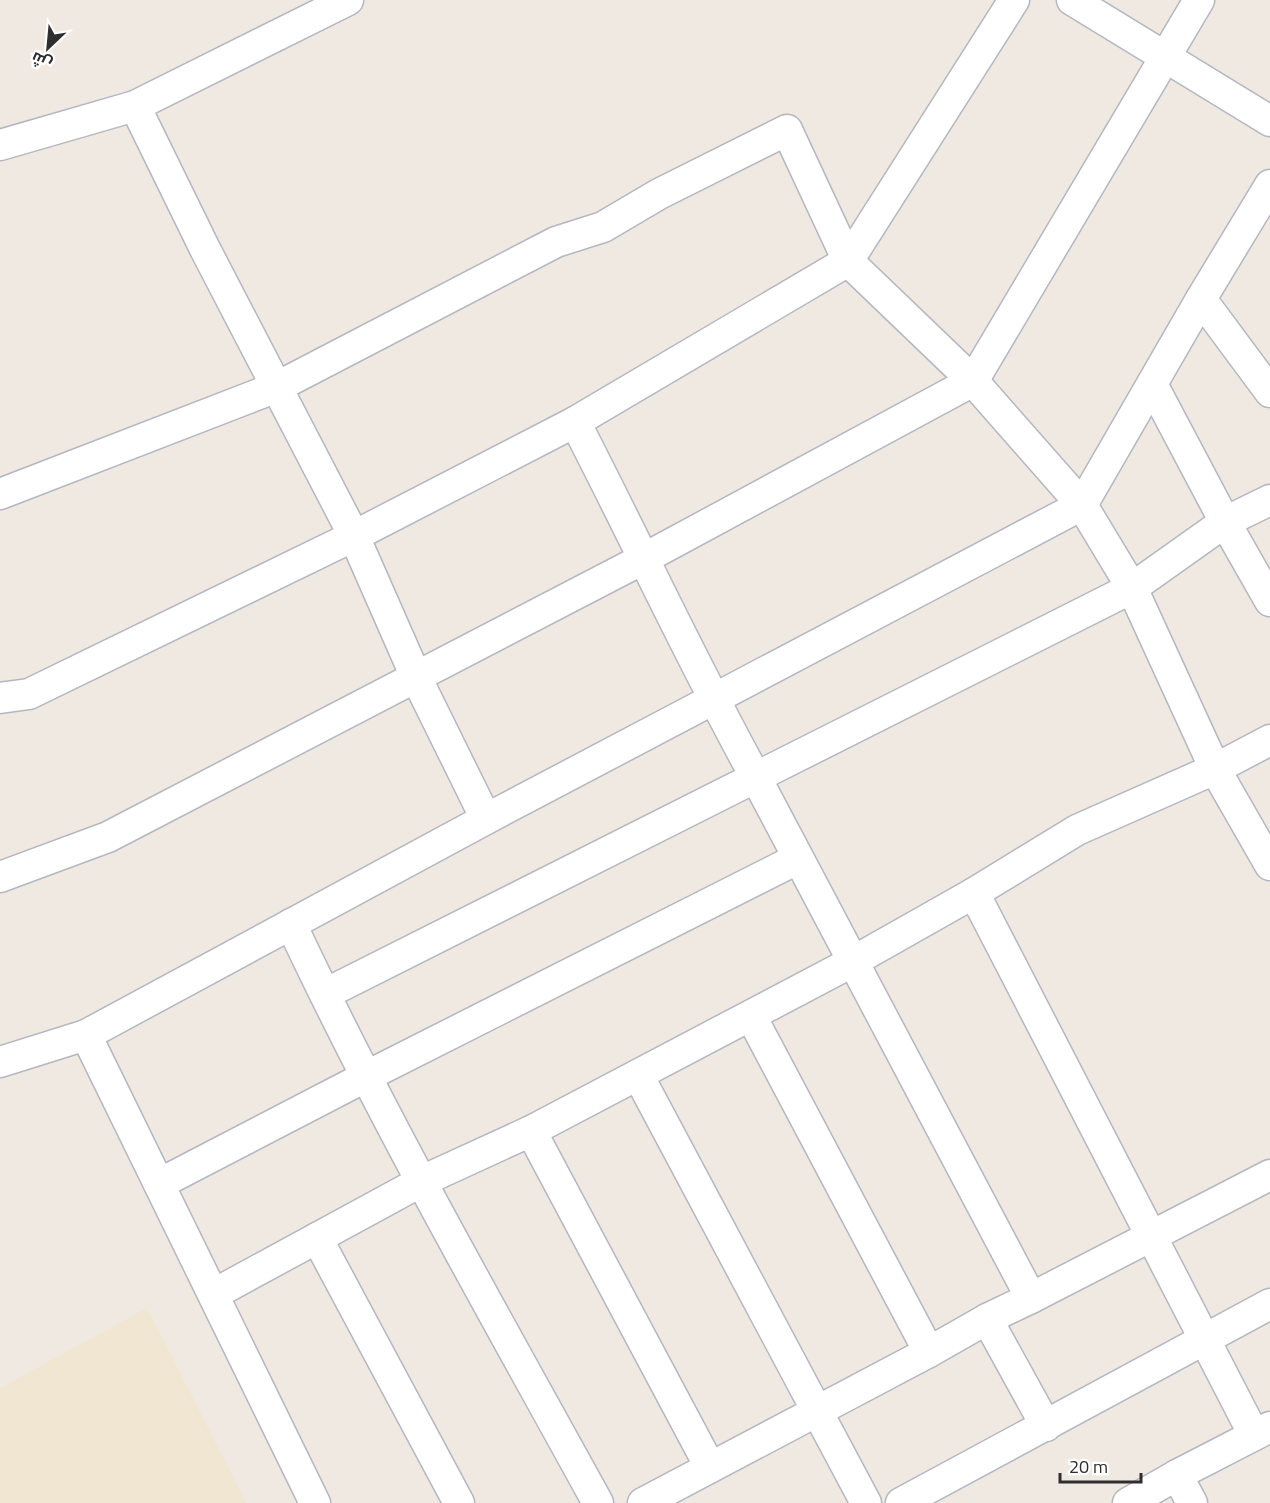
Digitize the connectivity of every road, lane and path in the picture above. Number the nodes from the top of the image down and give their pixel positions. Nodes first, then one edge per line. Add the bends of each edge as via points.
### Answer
1 (348, 0) edge
2 (1014, 0) edge
3 (1072, 0) edge
4 (1199, 0) edge
5 (1167, 57) junction
6 (135, 106) junction
7 (1270, 121) edge
8 (0, 145) edge
9 (1270, 185) edge
10 (848, 261) junction
11 (1201, 299) junction
12 (973, 381) junction
13 (1152, 384) junction
14 (277, 387) junction
15 (1270, 392) edge
16 (575, 422) junction
17 (0, 494) edge
18 (1270, 500) edge
19 (1082, 505) junction
20 (1225, 522) junction
21 (354, 536) junction
22 (645, 558) junction
23 (1132, 588) junction
24 (1270, 601) edge
25 (416, 677) junction
26 (0, 698) edge
27 (713, 700) junction
28 (1270, 740) edge
29 (1215, 769) junction
30 (755, 776) junction
31 (486, 819) junction
32 (797, 859) junction
33 (1270, 865) edge
34 (0, 877) edge
35 (974, 893) junction
36 (291, 924) junction
37 (852, 962) junction
38 (325, 994) junction
39 (750, 1016) junction
40 (86, 1035) junction
41 (0, 1062) edge
42 (638, 1075) junction
43 (367, 1076) junction
44 (531, 1131) junction
45 (1270, 1175) edge
46 (422, 1182) junction
47 (159, 1184) junction
48 (1151, 1237) junction
49 (317, 1238) junction
50 (214, 1294) junction
51 (1031, 1298) junction
52 (1270, 1304) edge
53 (987, 1319) junction
54 (1205, 1339) junction
55 (929, 1352) junction
56 (816, 1411) junction
57 (1046, 1426) junction
58 (1262, 1431) edge
59 (710, 1467) junction
60 (1177, 1475) junction
61 (315, 1503) edge
62 (459, 1503) edge
63 (598, 1503) edge
64 (643, 1503) edge
65 (866, 1503) edge
66 (900, 1503) edge
67 (1128, 1503) edge
68 (1192, 1503) edge

1 - 6 street
2 - 10 street
3 - 5 street
4 - 5 street
5 - 7 street
5 - 12 street
6 - 8 street
6 - 14 street
9 - 11 street
10 - 12 street
10 - 14 street via 786,130 603,227 556,242
10 - 16 street
11 - 13 street
11 - 15 street
12 - 19 street
12 - 22 street
13 - 19 street
13 - 20 street
14 - 17 street
14 - 21 street
16 - 21 street
16 - 22 street
18 - 20 street
19 - 23 street
19 - 27 street
20 - 23 street
20 - 24 street
21 - 25 street
21 - 26 street via 29,694
22 - 25 street
22 - 27 street
23 - 29 street
23 - 30 street
25 - 31 street
25 - 34 street via 108,837
27 - 30 street
27 - 31 street
28 - 29 street
29 - 33 street
29 - 35 street via 1077,830
30 - 32 street
30 - 38 street
31 - 36 street
32 - 37 street
32 - 43 street
35 - 37 street
35 - 48 street
36 - 38 street
36 - 40 street
37 - 39 street
37 - 51 street
38 - 43 street
39 - 42 street
39 - 55 street
40 - 41 street
40 - 47 street
42 - 44 street
42 - 56 street
43 - 46 street
43 - 47 street
44 - 46 street
44 - 59 street
45 - 48 street
46 - 49 street
46 - 63 street
47 - 50 street
48 - 51 street
48 - 54 street
49 - 50 street
49 - 62 street
50 - 61 street
51 - 53 street
52 - 54 street
53 - 55 street
53 - 57 street
54 - 57 street
54 - 58 street
55 - 56 street
56 - 59 street
56 - 65 street
57 - 66 street
58 - 60 street
59 - 64 street
60 - 67 street
60 - 68 street

